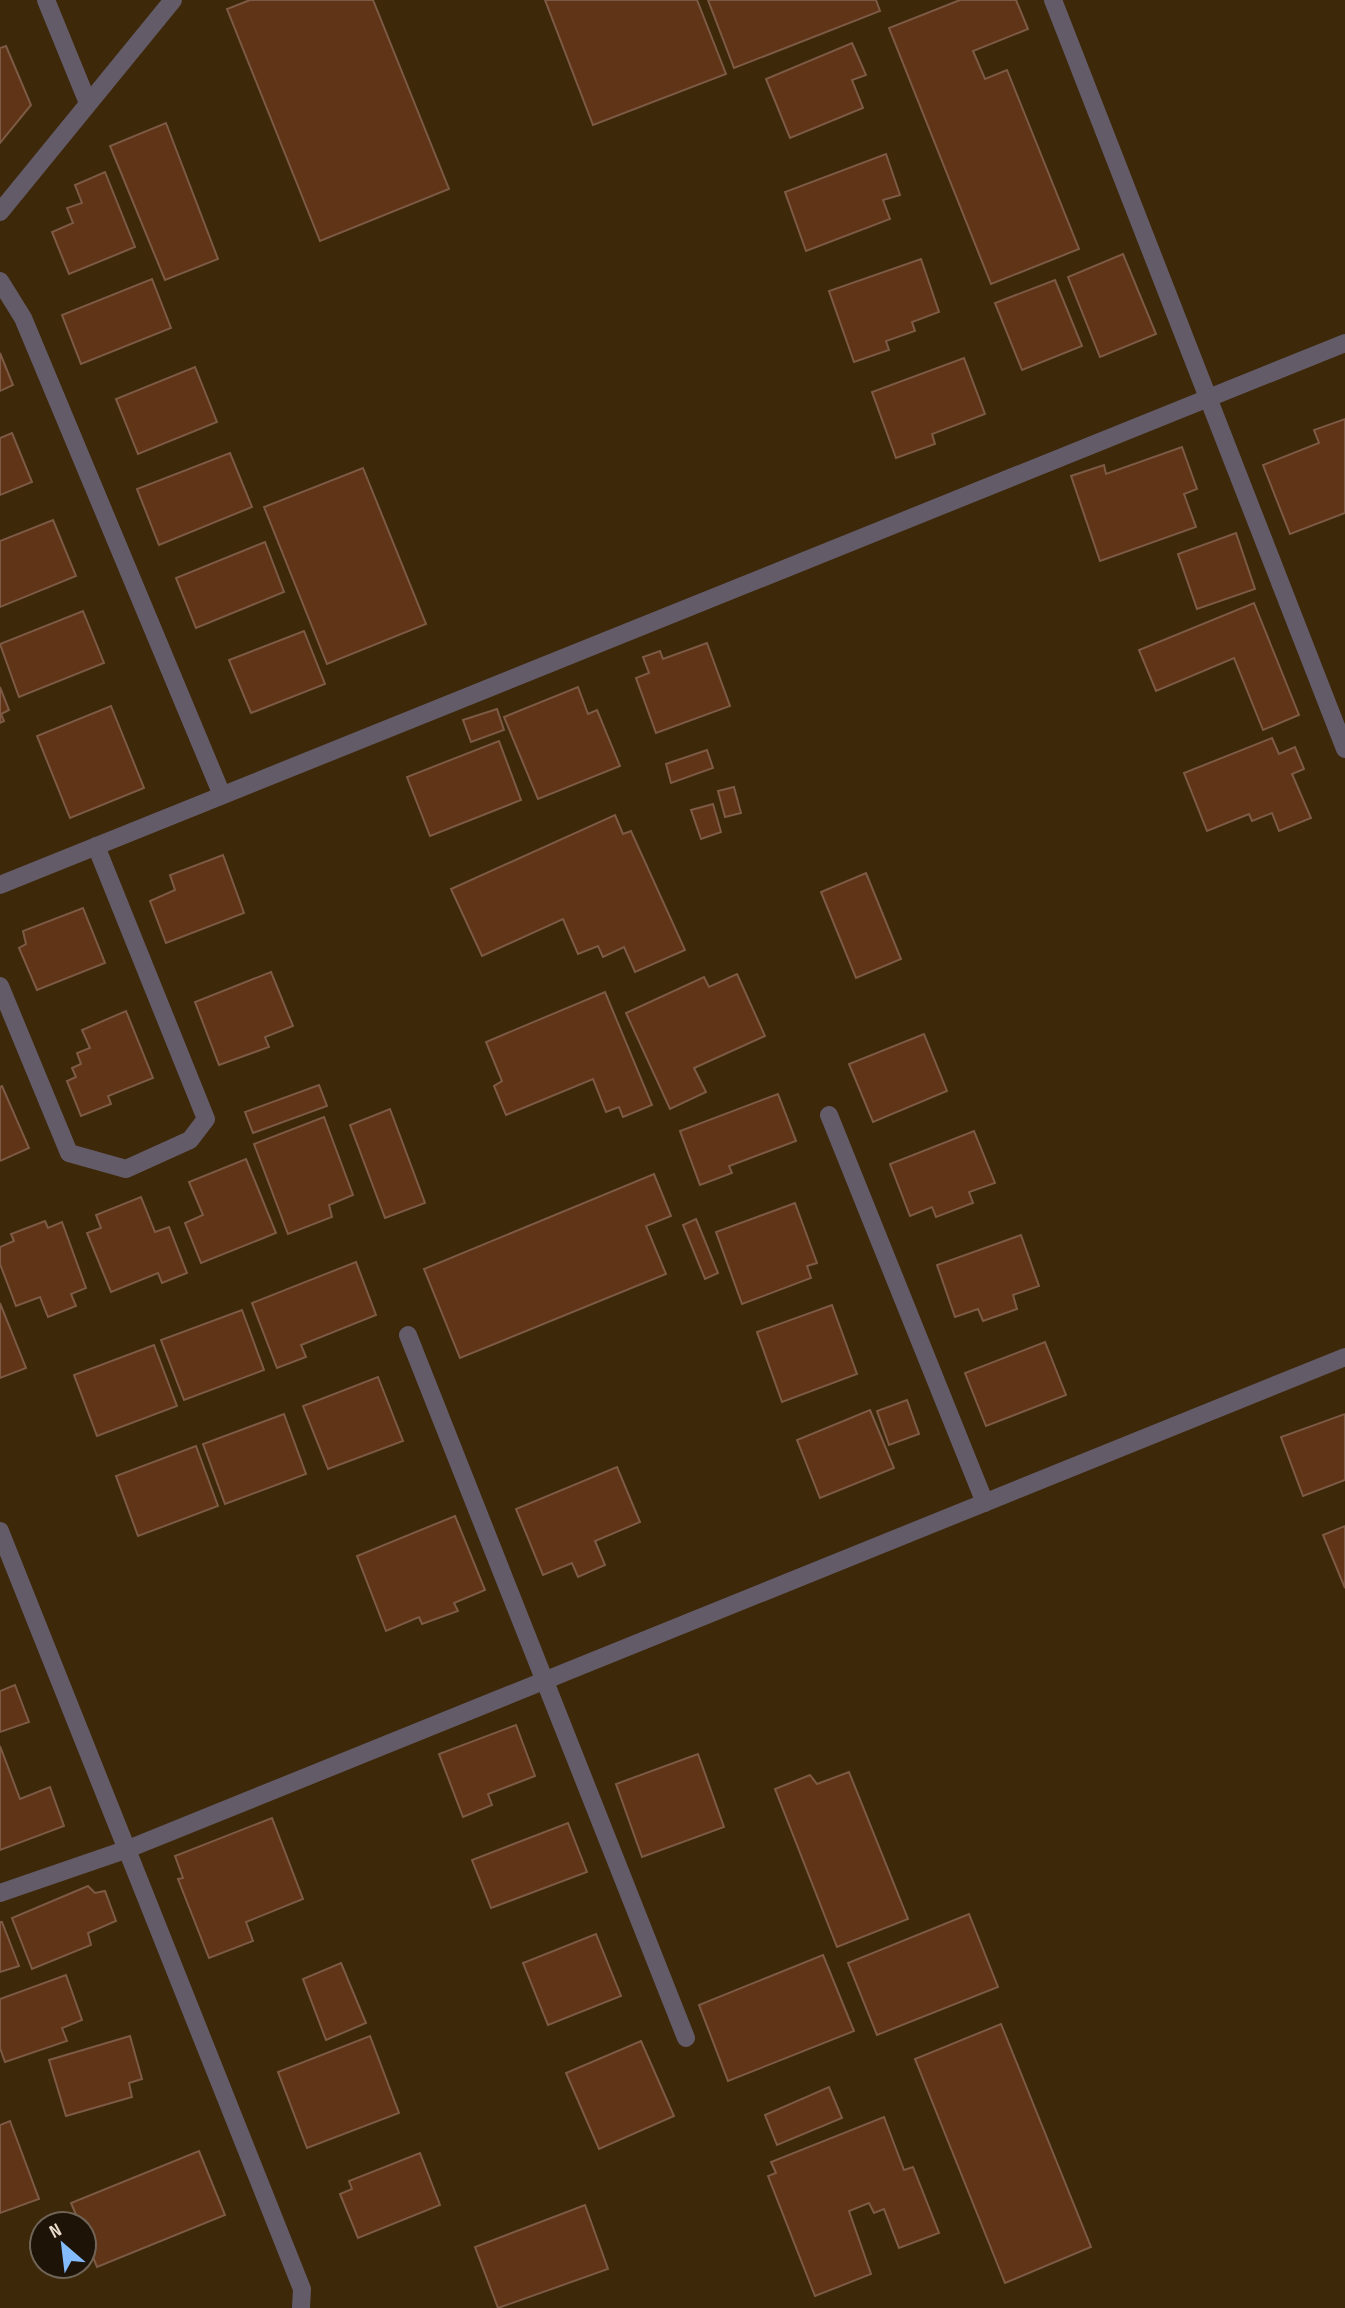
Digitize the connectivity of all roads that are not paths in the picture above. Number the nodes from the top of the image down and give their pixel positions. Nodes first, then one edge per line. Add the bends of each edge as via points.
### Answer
1 (46, 0) edge
2 (173, 0) edge
3 (1053, 0) edge
4 (88, 103) junction
5 (0, 212) edge
6 (0, 281) edge
7 (1345, 343) edge
8 (1209, 398) junction
9 (1345, 749) edge
10 (222, 795) junction
11 (96, 846) junction
12 (0, 885) edge
13 (0, 986) edge
14 (829, 1115) dead end
15 (408, 1335) dead end
16 (1345, 1357) edge
17 (985, 1503) junction
18 (0, 1531) edge
19 (547, 1679) junction
20 (128, 1849) junction
21 (0, 1893) edge
22 (686, 2038) dead end
23 (301, 2308) edge

1 - 4 street
2 - 4 street
3 - 8 street
4 - 5 street
6 - 10 street via 23,318
7 - 8 street
8 - 9 street
8 - 10 street
10 - 11 street
11 - 12 street
11 - 13 street via 206,1119 190,1140 126,1168 69,1153
14 - 17 street
15 - 19 street
16 - 17 street
17 - 19 street
18 - 20 street
19 - 20 street
19 - 22 street
20 - 21 street
20 - 23 street via 302,2289

